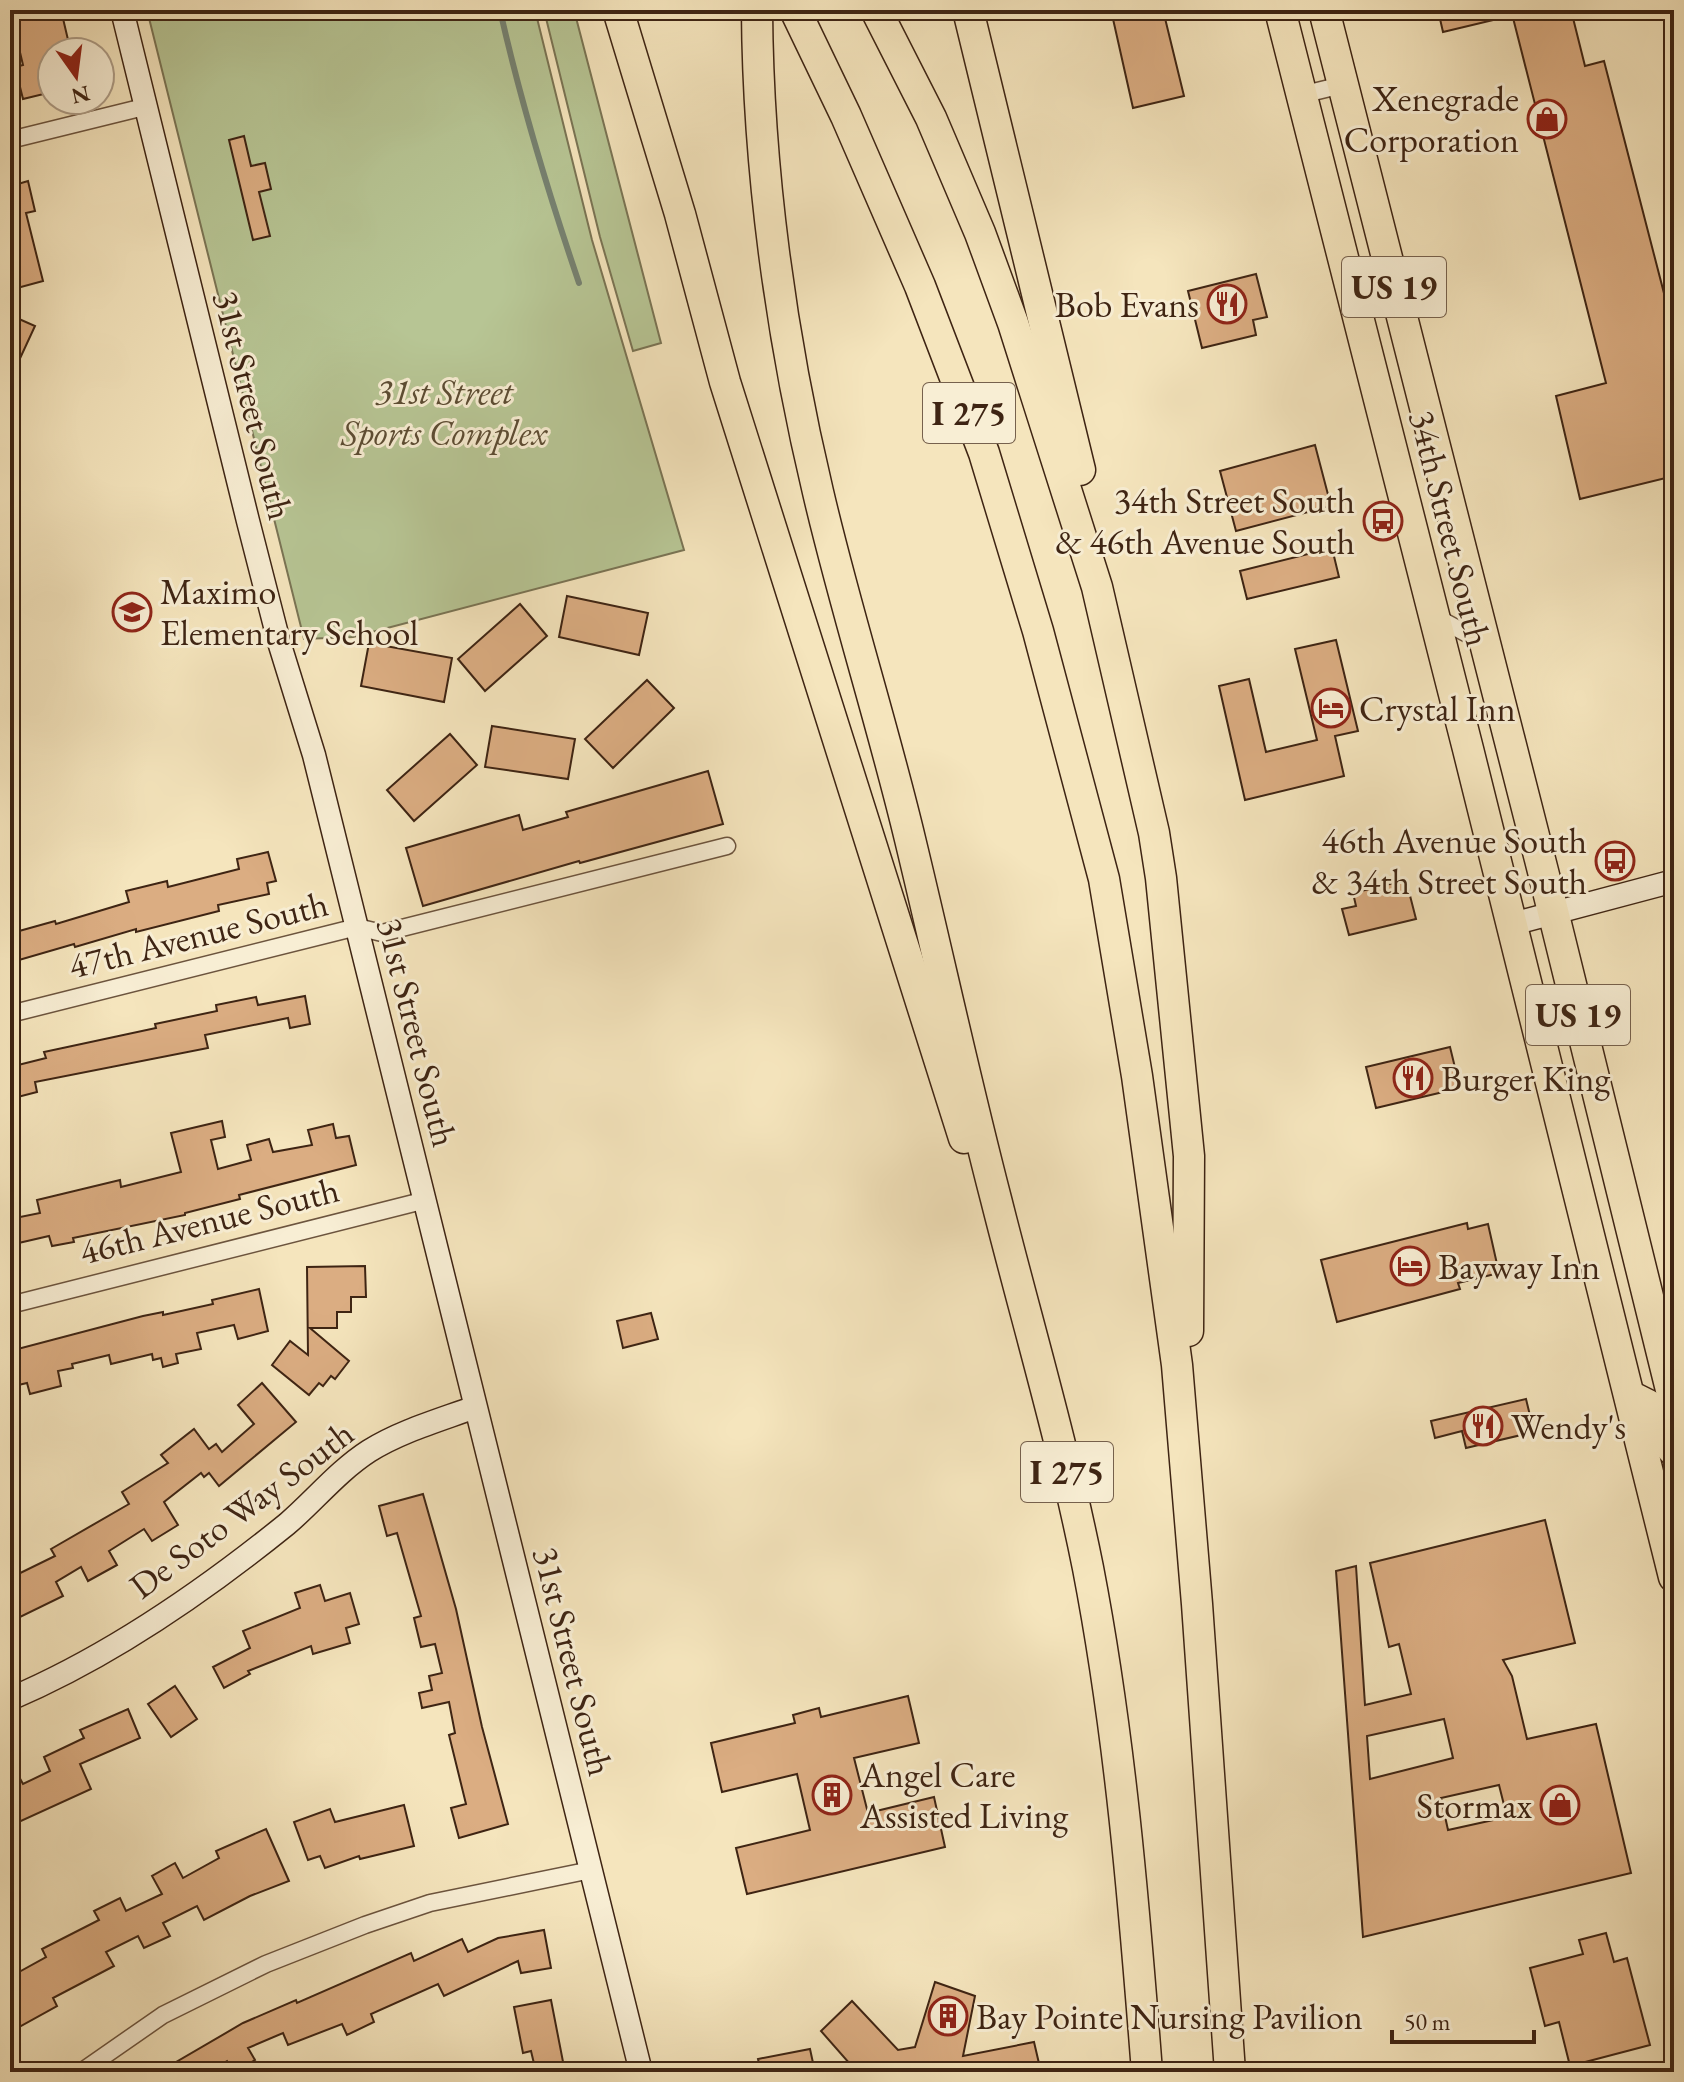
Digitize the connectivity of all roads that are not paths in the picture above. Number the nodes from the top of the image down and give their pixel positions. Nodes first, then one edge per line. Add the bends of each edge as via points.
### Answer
1 (122, 10) edge
2 (618, 10) edge
3 (757, 10) edge
4 (795, 10) edge
5 (876, 10) edge
6 (968, 10) edge
7 (1280, 10) edge
8 (1324, 10) edge
9 (1342, 85) junction
10 (1301, 95) junction
11 (144, 107) junction
12 (10, 140) edge
13 (1097, 587) junction
14 (1434, 616) junction
15 (1486, 643) junction
16 (727, 846) dead end
17 (1674, 881) edge
18 (1553, 913) junction
19 (1512, 924) junction
20 (357, 927) junction
21 (10, 1014) edge
22 (995, 1196) junction
23 (426, 1200) junction
24 (10, 1305) edge
25 (1607, 1308) junction
26 (1672, 1394) edge
27 (1630, 1399) junction
28 (475, 1407) junction
29 (1674, 1451) edge
30 (1187, 1489) junction
31 (1674, 1577) edge
32 (10, 1699) edge
33 (591, 1870) junction
34 (81, 2072) edge
35 (641, 2072) edge
36 (1147, 2072) edge
37 (1230, 2072) edge

1 - 11 street, 31st Street South
2 - 22 highway via 725,382 961,1133
3 - 22 highway, I 275 via 763,152 798,402
4 - 30 highway, I 275 via 920,286 984,453 1093,834 1158,1218
5 - 13 highway via 931,118 980,233
6 - 13 highway via 1084,486
7 - 10 highway, 34th Street South / US 19
8 - 9 highway, 34th Street South / US 19
9 - 10 street
9 - 15 highway, 34th Street South / US 19
10 - 14 highway, 34th Street South / US 19
11 - 12 street
11 - 20 street, 31st Street South via 251,536
13 - 30 highway via 1154,833 1189,1156
14 - 15 street
14 - 19 highway, 34th Street South / US 19
15 - 18 highway, 34th Street South / US 19
16 - 20 street, 47th Avenue South via 382,933
17 - 18 street
18 - 19 street
18 - 26 highway, 34th Street South / US 19
19 - 25 highway, 34th Street South / US 19
20 - 21 street, 47th Avenue South
20 - 23 street, 31st Street South
22 - 36 highway, I 275 via 1056,1422 1088,1571 1120,1766
23 - 24 street, 46th Avenue South
23 - 28 street, 31st Street South
25 - 26 highway via 1632,1338 1646,1380
25 - 27 highway, 34th Street South / US 19
27 - 29 highway via 1648,1405 1662,1438
27 - 31 highway, 34th Street South / US 19
28 - 32 street, De Soto Way South via 368,1452 217,1578 124,1639
28 - 33 street, 31st Street South
30 - 37 highway, I 275
33 - 34 street via 430,1903 351,1930 266,1964 163,2015
33 - 35 street, 31st Street South

